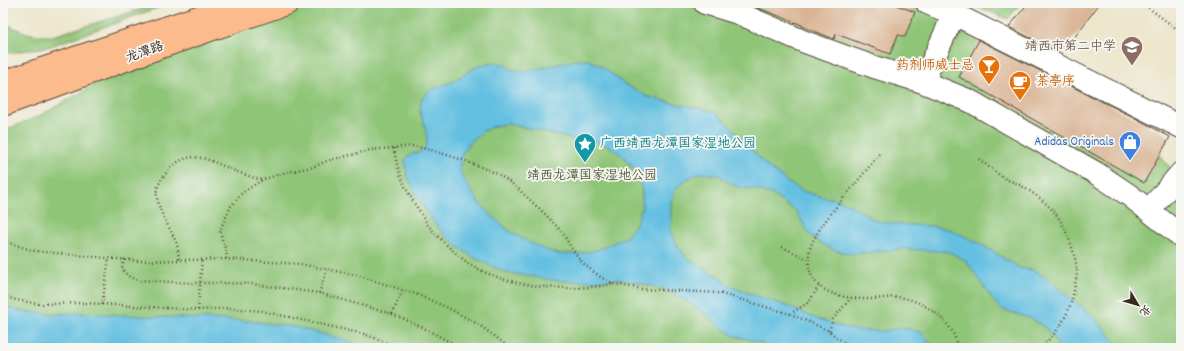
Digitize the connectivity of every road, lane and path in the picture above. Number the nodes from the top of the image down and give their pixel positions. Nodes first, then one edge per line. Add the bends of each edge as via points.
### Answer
1 (51, 3) edge
2 (84, 3) edge
3 (240, 3) edge
4 (288, 3) edge
5 (705, 3) edge
6 (927, 3) edge
7 (1142, 3) edge
8 (740, 8) edge
9 (954, 14) junction
10 (1181, 32) edge
11 (3, 82) edge
12 (923, 82) junction
13 (3, 105) edge
14 (1181, 127) edge
15 (394, 148) junction
16 (879, 154) dead end
17 (979, 159) dead end
18 (1181, 173) edge
19 (262, 180) junction
20 (1149, 210) junction
21 (1181, 236) edge
22 (3, 241) edge
23 (782, 247) dead end
24 (109, 258) junction
25 (124, 259) junction
26 (202, 259) junction
27 (226, 259) junction
28 (179, 260) junction
29 (808, 260) junction
30 (327, 270) junction
31 (201, 283) junction
32 (614, 284) junction
33 (819, 286) junction
34 (403, 290) junction
35 (319, 293) junction
36 (3, 296) edge
37 (851, 298) junction
38 (102, 305) junction
39 (198, 310) junction
40 (392, 314) junction
41 (790, 314) junction
42 (829, 331) junction
43 (400, 348) edge
44 (461, 348) edge
45 (510, 348) edge
46 (851, 348) edge
47 (958, 348) edge
48 (1039, 348) edge

1 - 2 path
3 - 11 main road, 龙潭路
4 - 13 main road, 龙潭路
5 - 8 street
6 - 9 street
7 - 10 path
8 - 12 street via 805,42
9 - 12 street
9 - 14 street
12 - 20 street via 970,101 993,114 1096,173
15 - 19 path via 370,150 312,167 283,172
15 - 32 path via 413,146 431,150 498,174 546,215 590,270
15 - 32 path via 403,183 411,200 429,226 454,252 469,263 490,275 528,284 576,288
16 - 29 path via 816,234
17 - 48 path via 1045,204 1056,214 1070,241 1077,272 1075,290 1069,310 1057,330
18 - 20 street
19 - 27 path via 242,193 224,220 220,230 227,252
19 - 28 path via 246,176 210,159 195,157 172,166 160,181 156,194 163,218 176,241
20 - 21 street
22 - 24 path via 35,250
23 - 29 path
24 - 25 path
24 - 38 path
25 - 28 path
25 - 31 path via 122,269 128,276 137,280
26 - 27 path
26 - 28 path
26 - 31 path
27 - 30 path via 300,264
29 - 33 path via 811,274
30 - 34 path via 357,275
30 - 35 path
31 - 35 path via 252,284
31 - 39 path
32 - 41 path via 642,289 720,293
33 - 37 path
33 - 41 path via 809,302
34 - 40 path
34 - 45 path via 446,307
35 - 40 path
36 - 38 path via 39,304
37 - 42 path via 833,318
37 - 47 path via 889,296 909,299 925,306 939,316 952,331
38 - 39 path
39 - 43 path via 229,308 262,311 364,334
40 - 44 path
41 - 42 path
42 - 46 path

